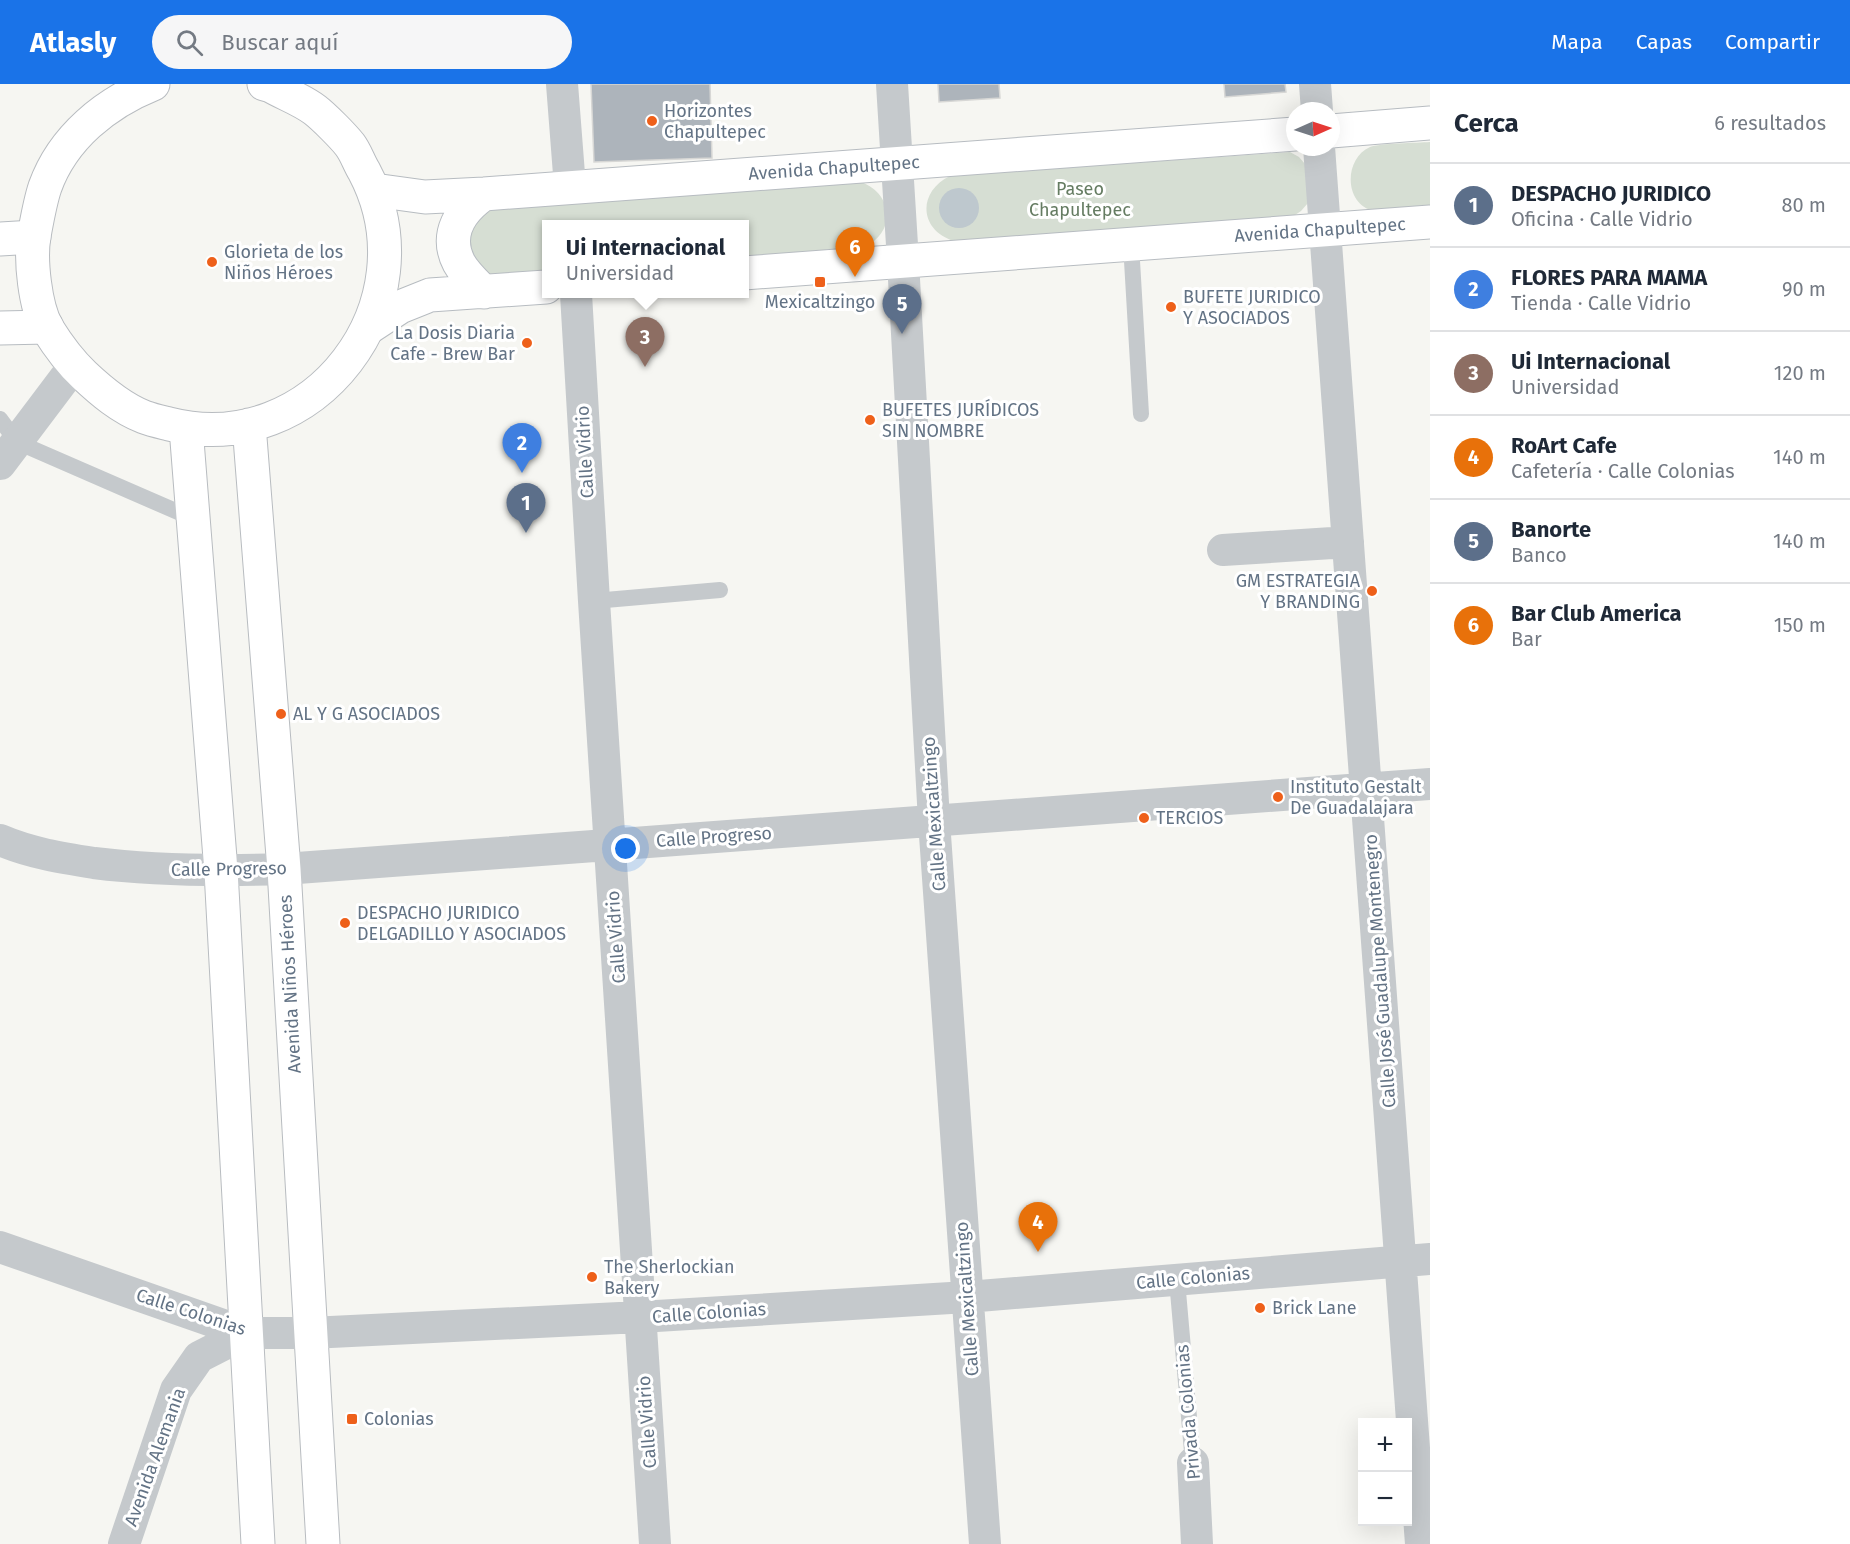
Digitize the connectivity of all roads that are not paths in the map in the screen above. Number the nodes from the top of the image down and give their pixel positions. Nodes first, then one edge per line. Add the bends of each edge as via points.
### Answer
1 (153, 84) edge
2 (264, 84) edge
3 (562, 84) edge
4 (891, 84) edge
5 (1315, 84) edge
6 (109, 94) edge
7 (1316, 102) edge
8 (1430, 123) edge
9 (1340, 130) edge
10 (1286, 135) edge
11 (1321, 156) edge
12 (897, 163) junction
13 (570, 187) junction
14 (374, 190) junction
15 (484, 194) junction
16 (1430, 222) edge
17 (1325, 230) junction
18 (34, 237) junction
19 (0, 239) edge
20 (1131, 244) junction
21 (903, 261) junction
22 (749, 273) edge
23 (542, 287) edge
24 (484, 292) junction
25 (576, 298) edge
26 (47, 327) junction
27 (0, 328) edge
28 (368, 328) junction
29 (74, 366) junction
30 (1142, 414) dead end
31 (249, 425) junction
32 (186, 428) junction
33 (6, 442) edge
34 (194, 519) junction
35 (1348, 542) junction
36 (1224, 550) dead end
37 (720, 590) dead end
38 (594, 601) junction
39 (1430, 784) edge
40 (1366, 789) junction
41 (934, 821) junction
42 (0, 840) edge
43 (610, 845) junction
44 (284, 869) junction
45 (221, 871) junction
46 (0, 1247) edge
47 (1416, 1260) edge
48 (1177, 1280) junction
49 (967, 1297) junction
50 (640, 1317) junction
51 (246, 1332) junction
52 (310, 1333) junction
53 (1193, 1463) joint
54 (124, 1544) edge
55 (258, 1544) edge
56 (323, 1544) edge
57 (655, 1544) edge
58 (985, 1544) edge
59 (1197, 1544) edge
60 (1421, 1544) edge

1 - 6 main road
2 - 14 main road via 315,110 350,145
3 - 13 street
4 - 12 street, Calle Mexicaltzingo
5 - 7 street
6 - 18 main road via 62,155 45,187
8 - 9 main road
10 - 12 main road, Avenida Chapultepec
11 - 17 street, Calle José Guadalupe Montenegro
12 - 13 main road, Avenida Chapultepec
12 - 21 street, Calle Mexicaltzingo
13 - 15 main road, Avenida Chapultepec
14 - 15 main road, Avenida Chapultepec via 425,197
14 - 28 main road via 383,224 385,259 380,294
15 - 24 main road via 460,216 454,231 458,262
16 - 17 main road, Avenida Chapultepec
17 - 20 main road, Avenida Chapultepec
17 - 35 street, Calle José Guadalupe Montenegro
18 - 19 main road
18 - 26 main road via 38,303
20 - 21 main road, Avenida Chapultepec
20 - 30 lane
21 - 22 main road, Avenida Chapultepec
21 - 41 street, Calle Mexicaltzingo
23 - 24 main road
24 - 28 main road via 430,295 400,307
25 - 38 street, Calle Vidrio
26 - 27 main road
26 - 29 main road
28 - 31 main road via 348,362 320,390 286,412
29 - 32 main road via 106,396 144,417
29 - 33 street
31 - 32 main road
31 - 44 main road, Avenida Niños Héroes
32 - 34 main road
33 - 34 lane
34 - 45 main road
35 - 36 street
35 - 40 street, Calle José Guadalupe Montenegro
37 - 38 lane
38 - 43 street, Calle Vidrio
39 - 40 street, Calle Progreso
40 - 41 street, Calle Progreso
40 - 47 street, Calle José Guadalupe Montenegro
41 - 43 street, Calle Progreso
41 - 49 street, Calle Mexicaltzingo
42 - 45 street, Calle Progreso via 58,858 136,868
43 - 44 street, Calle Progreso
43 - 50 street, Calle Vidrio
44 - 45 street, Calle Progreso
44 - 52 main road, Avenida Niños Héroes
45 - 51 main road
46 - 51 street, Calle Colonias
47 - 48 street, Calle Colonias
47 - 60 street, Calle José Guadalupe Montenegro
48 - 49 street, Calle Colonias
48 - 53 lane, Privada Colonias
49 - 50 street, Calle Colonias
49 - 58 street, Calle Mexicaltzingo
50 - 52 street, Calle Colonias
50 - 57 street, Calle Vidrio
51 - 52 street, Calle Colonias
51 - 54 street, Avenida Alemania via 199,1357 176,1390
51 - 55 main road
52 - 56 main road, Avenida Niños Héroes
53 - 59 street, Privada Colonias

